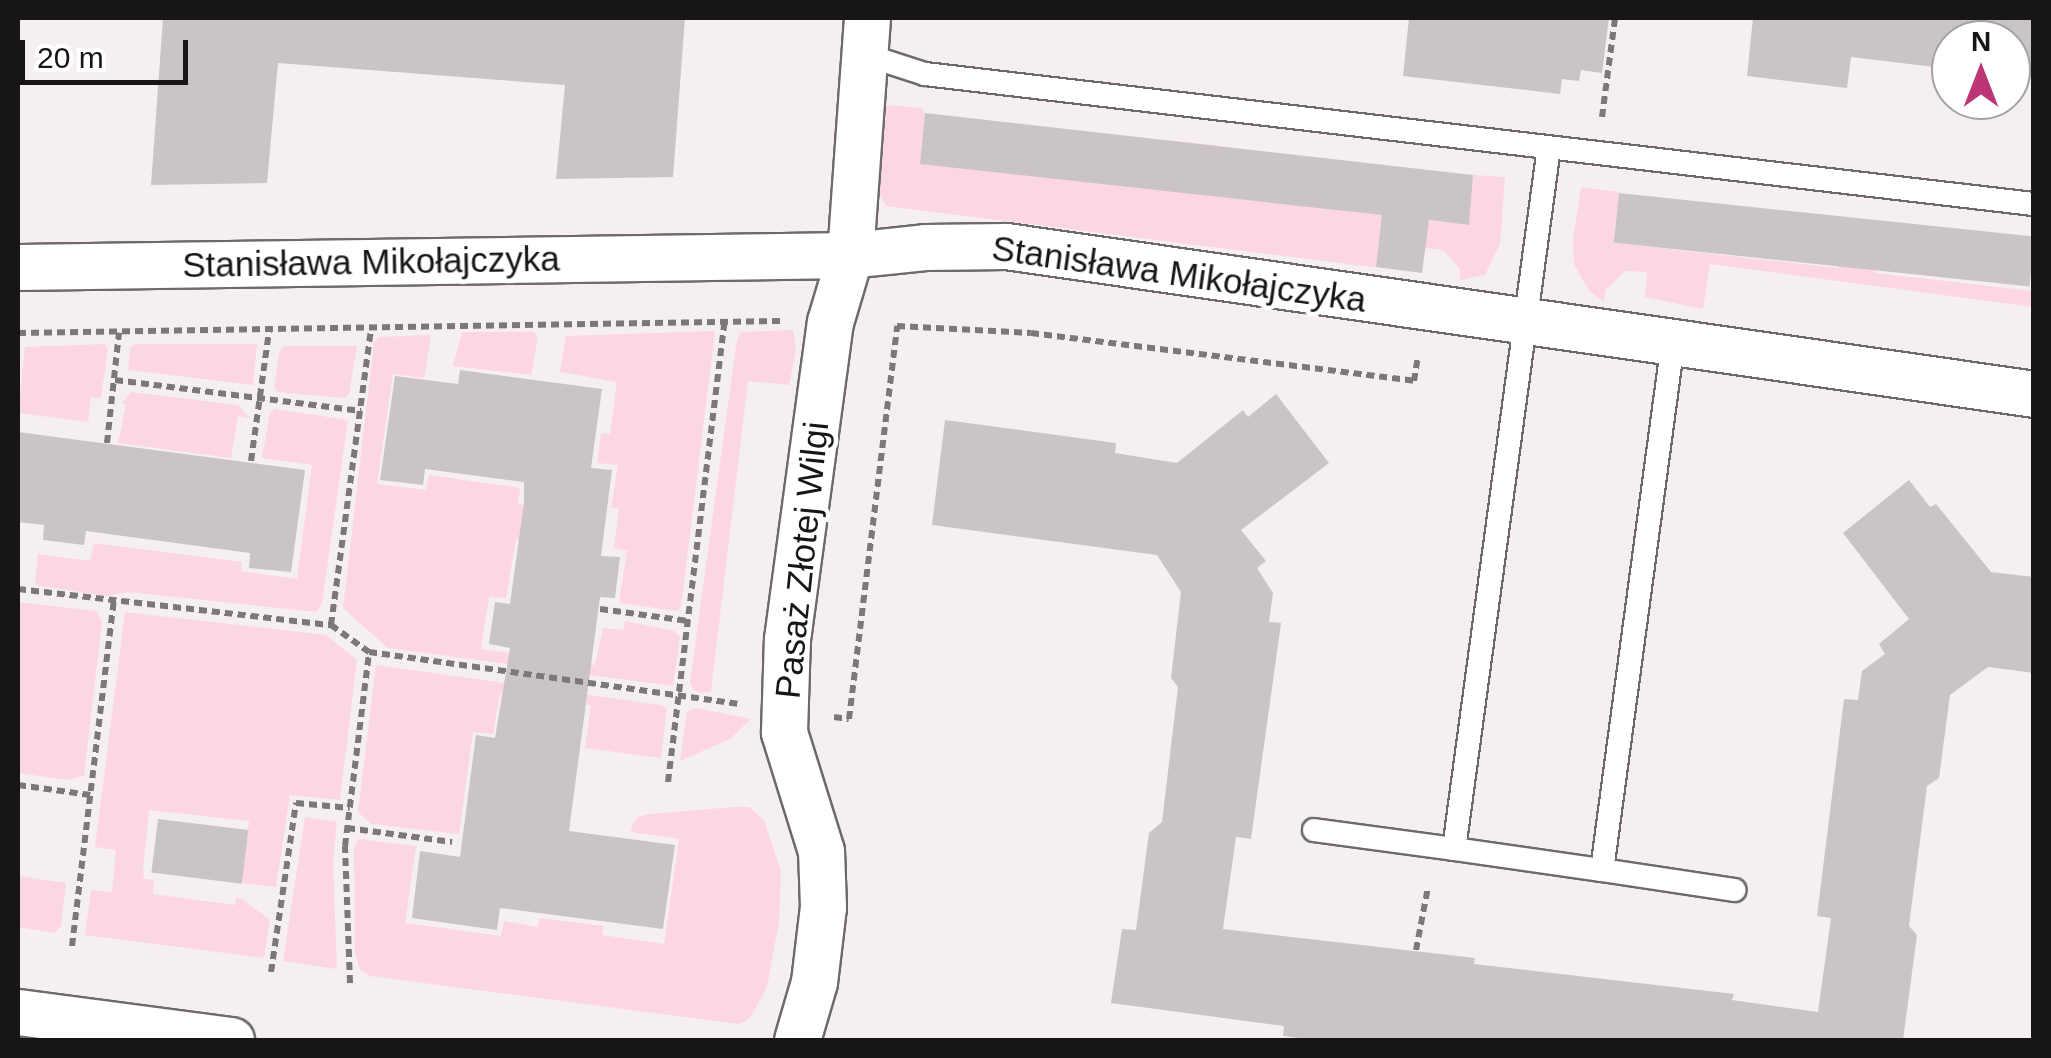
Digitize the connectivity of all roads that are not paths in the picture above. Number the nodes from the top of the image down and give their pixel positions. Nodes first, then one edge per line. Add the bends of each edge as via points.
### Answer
1 (865, 36) edge
2 (1549, 147) junction
3 (2034, 204) edge
4 (850, 256) junction
5 (18, 268) edge
6 (1528, 322) junction
7 (1673, 342) junction
8 (2034, 394) edge
9 (1314, 830) dead end
10 (1454, 849) junction
11 (1602, 870) junction
12 (1735, 890) dead end
13 (18, 1012) edge
14 (232, 1040) edge
15 (797, 1040) edge

1 - 2 lane via 926,74
1 - 4 street, Pasaż Złotej Wilgi
2 - 3 lane
2 - 6 lane
4 - 5 street, Stanisława Mikołajczyka
4 - 6 street, Stanisława Mikołajczyka via 1006,246
4 - 15 street, Pasaż Złotej Wilgi via 830,322 786,655 784,732 821,851 823,906 814,982
6 - 7 street, Stanisława Mikołajczyka
6 - 10 lane
7 - 8 street, Stanisława Mikołajczyka
7 - 11 lane
9 - 10 lane
10 - 11 lane
11 - 12 lane
13 - 14 street

